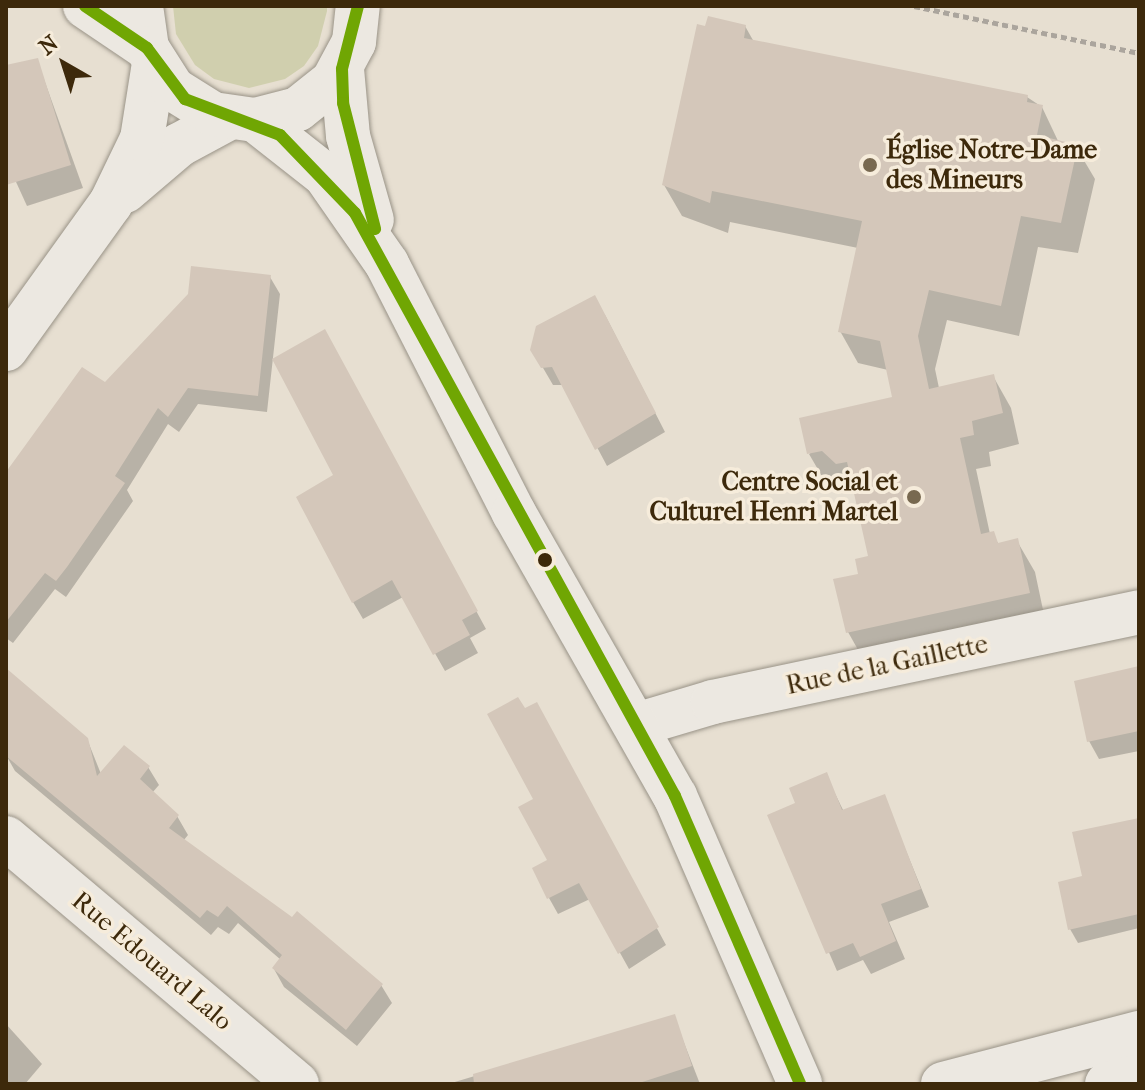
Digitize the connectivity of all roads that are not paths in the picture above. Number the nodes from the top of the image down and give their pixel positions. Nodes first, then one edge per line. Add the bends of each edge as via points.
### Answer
1 (85, 6) edge
2 (364, 13) edge
3 (147, 39) edge
4 (342, 69) junction
5 (242, 119) junction
6 (111, 203) junction
7 (387, 264) junction
8 (6, 349) edge
9 (1139, 612) edge
10 (636, 725) junction
11 (6, 838) edge
12 (1139, 1033) edge
13 (1139, 1076) edge
14 (297, 1084) edge
15 (800, 1084) edge
16 (943, 1084) edge
17 (1107, 1084) edge

1 - 3 street
2 - 4 street
3 - 5 street via 185,99
3 - 6 street via 142,139
4 - 5 street via 311,102
4 - 7 street via 348,136
5 - 6 street via 179,145
5 - 7 street via 325,175
6 - 8 street
7 - 10 street via 514,513
9 - 10 street, Rue de la Gaillette via 713,702
10 - 15 street via 711,869
11 - 14 street, Rue Edouard Lalo
12 - 16 street
13 - 17 street

